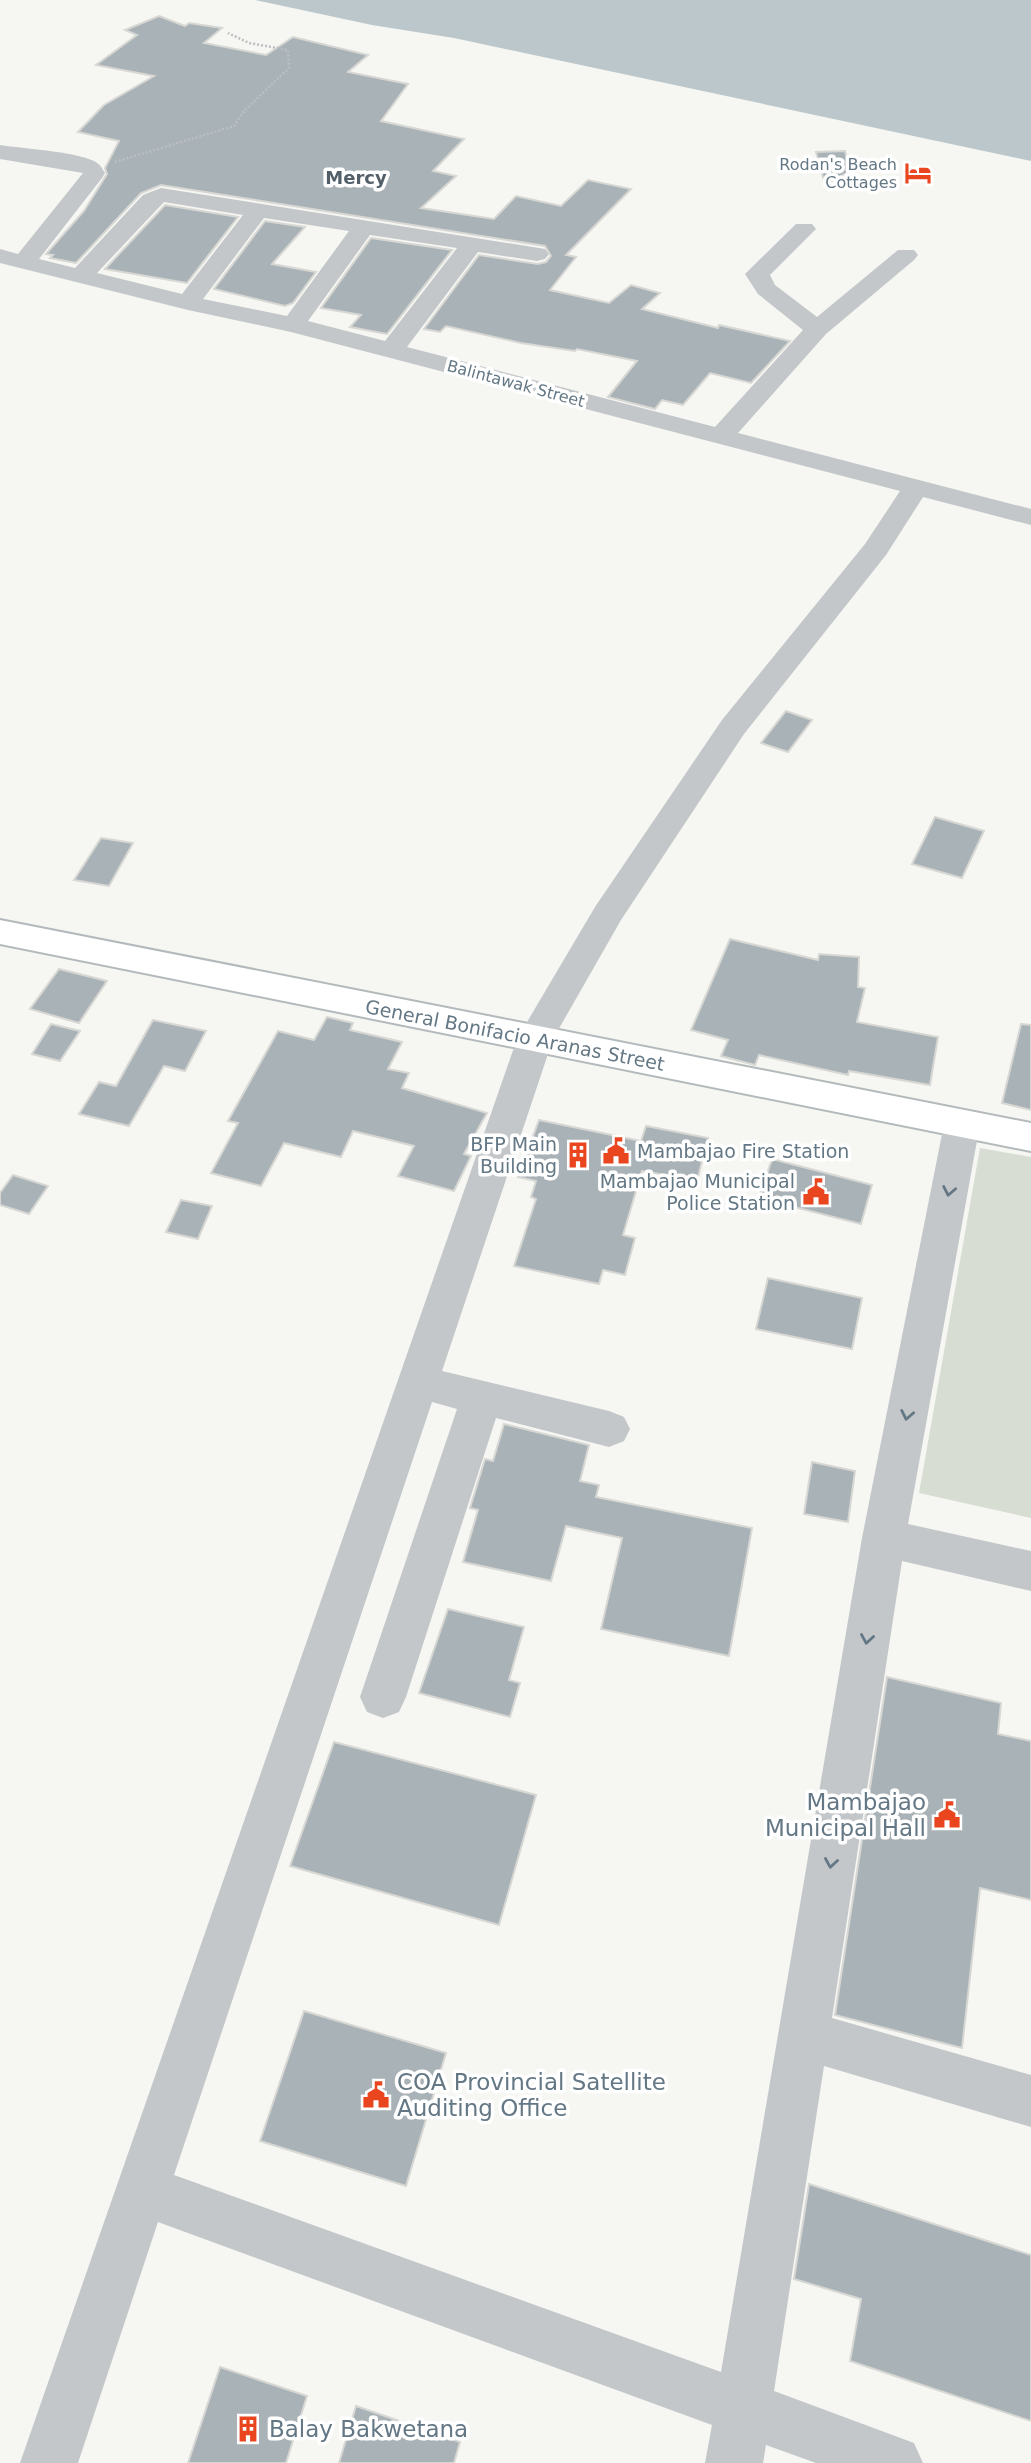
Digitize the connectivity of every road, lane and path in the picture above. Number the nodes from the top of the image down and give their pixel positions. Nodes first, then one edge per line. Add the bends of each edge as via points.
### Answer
1 (228, 33) dead end
2 (0, 152) edge
3 (92, 169) junction
4 (258, 211) junction
5 (364, 227) junction
6 (804, 229) dead end
7 (472, 244) junction
8 (537, 254) dead end
9 (906, 255) dead end
10 (12, 259) edge
11 (80, 276) junction
12 (188, 303) junction
13 (293, 325) junction
14 (817, 329) junction
15 (391, 351) junction
16 (720, 436) junction
17 (916, 487) junction
18 (1031, 517) edge
19 (0, 932) edge
20 (535, 1039) junction
21 (962, 1124) junction
22 (1031, 1138) edge
23 (418, 1381) junction
24 (482, 1397) junction
25 (609, 1429) dead end
26 (884, 1538) junction
27 (1031, 1571) edge
28 (383, 1697) dead end
29 (804, 2035) junction
30 (1031, 2101) edge
31 (142, 2190) junction
32 (743, 2408) junction
33 (49, 2463) edge
34 (734, 2463) edge
35 (894, 2463) edge

1 - 3 path via 249,43 288,50 289,68 234,126
2 - 3 street
3 - 10 street via 92,179
4 - 5 street
4 - 11 street via 156,196
4 - 12 street
5 - 7 street
5 - 13 street
6 - 14 street via 757,274 766,289
7 - 8 street
7 - 15 street
9 - 14 street
10 - 11 street, Balintawak Street
11 - 12 street, Balintawak Street
12 - 13 street, Balintawak Street
13 - 15 street, Balintawak Street
14 - 16 street
15 - 16 street, Balintawak Street
16 - 17 street, Balintawak Street
17 - 18 street, Balintawak Street
17 - 20 street via 876,549 733,727 607,915
19 - 20 main road, General Bonifacio Aranas Street
20 - 21 main road, General Bonifacio Aranas Street
20 - 23 street
21 - 22 main road, General Bonifacio Aranas Street
21 -> 26 street
23 - 24 street
23 - 31 street
24 - 25 street
24 - 28 street
26 - 27 street
26 -> 29 street
29 - 30 street
29 - 32 street
31 - 32 street
31 - 33 street
32 - 34 street
32 - 35 street

